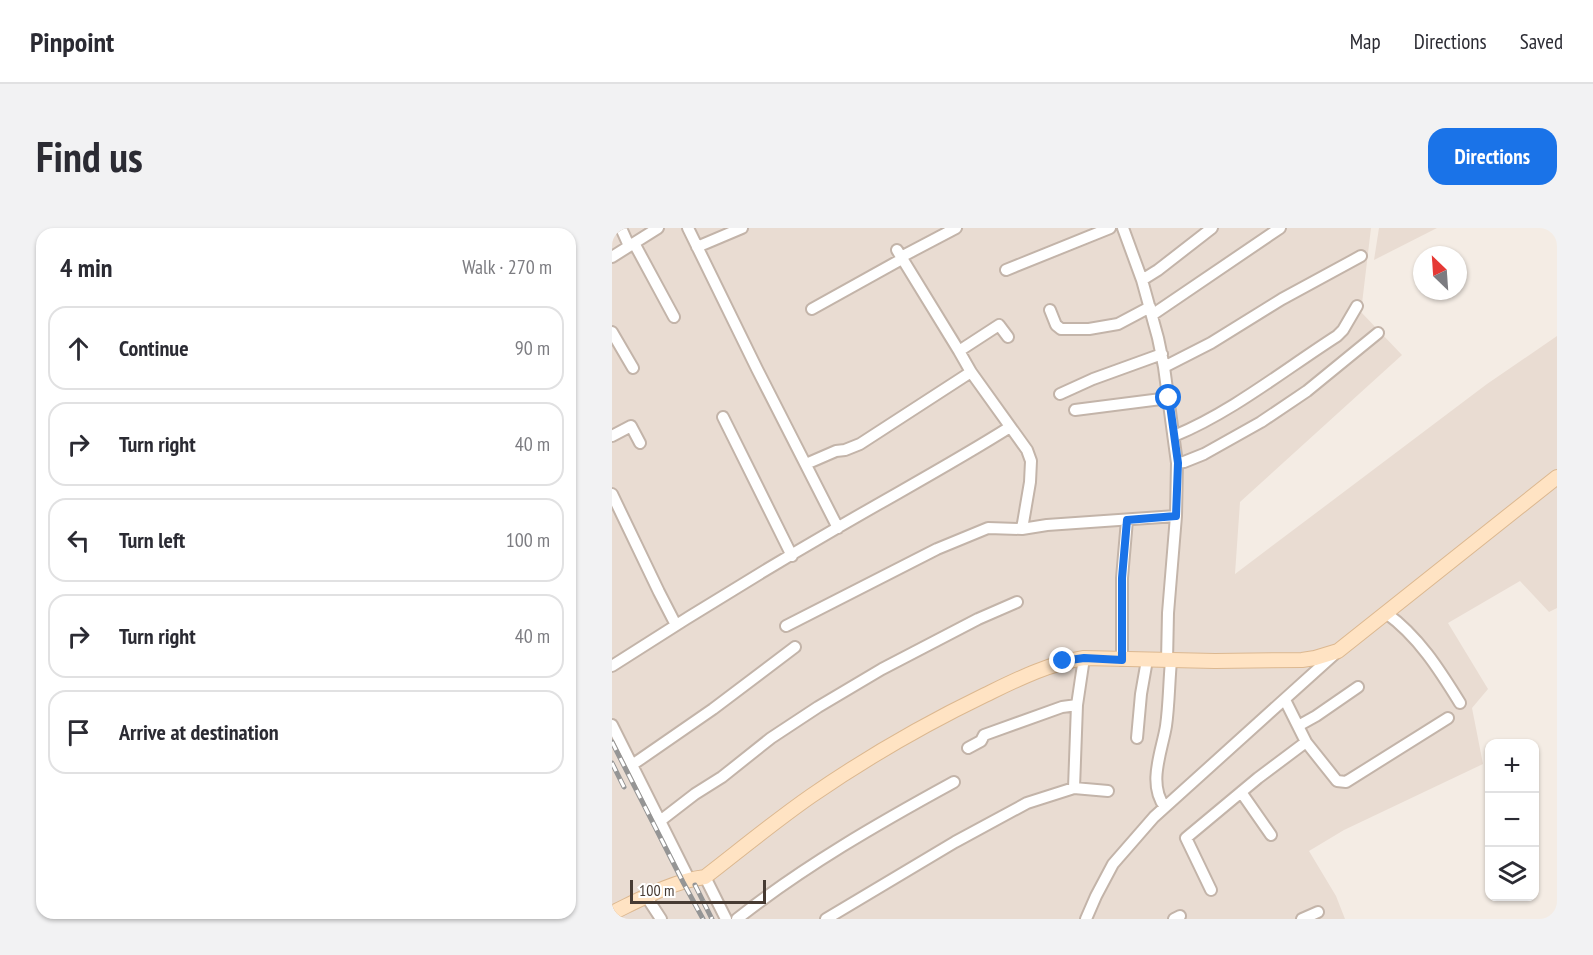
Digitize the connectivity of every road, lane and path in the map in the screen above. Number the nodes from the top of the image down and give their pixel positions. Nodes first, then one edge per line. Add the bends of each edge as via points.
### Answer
1 (621, 228) edge
2 (658, 228) edge
3 (688, 228) edge
4 (742, 228) edge
5 (956, 228) edge
6 (1110, 228) edge
7 (1123, 228) edge
8 (1212, 228) edge
9 (1280, 228) edge
10 (632, 244) junction
11 (697, 247) junction
12 (900, 255) junction
13 (1360, 256) dead end
14 (612, 257) edge
15 (1006, 270) dead end
16 (1142, 280) junction
17 (1358, 306) dead end
18 (812, 309) dead end
19 (1050, 310) dead end
20 (1151, 311) junction
21 (675, 317) dead end
22 (612, 332) edge
23 (1378, 333) dead end
24 (1008, 337) dead end
25 (959, 351) junction
26 (1162, 354) junction
27 (1164, 367) junction
28 (633, 368) dead end
29 (971, 372) junction
30 (1060, 394) dead end
31 (1169, 398) junction
32 (1074, 410) dead end
33 (723, 417) dead end
34 (1010, 427) junction
35 (612, 436) edge
36 (1174, 436) junction
37 (640, 442) dead end
38 (1178, 463) junction
39 (806, 464) junction
40 (1557, 477) edge
41 (612, 494) edge
42 (1176, 516) junction
43 (1127, 520) junction
44 (838, 528) junction
45 (1022, 528) junction
46 (792, 556) junction
47 (1017, 602) dead end
48 (1386, 613) junction
49 (676, 625) junction
50 (786, 626) dead end
51 (795, 647) dead end
52 (1338, 651) junction
53 (1084, 658) junction
54 (1122, 660) junction
55 (1148, 660) junction
56 (1169, 661) junction
57 (612, 666) edge
58 (1358, 687) dead end
59 (1285, 700) junction
60 (1460, 703) dead end
61 (1077, 705) junction
62 (1448, 718) dead end
63 (612, 725) edge
64 (1298, 726) junction
65 (1137, 738) dead end
66 (1306, 742) junction
67 (968, 748) dead end
68 (632, 765) junction
69 (954, 782) dead end
70 (1074, 788) junction
71 (1108, 791) dead end
72 (1241, 792) junction
73 (1164, 807) junction
74 (660, 821) junction
75 (1271, 835) dead end
76 (705, 877) junction
77 (689, 879) junction
78 (1211, 890) dead end
79 (646, 896) junction
80 (1318, 912) dead end
81 (612, 913) edge
82 (660, 919) edge
83 (726, 919) edge
84 (737, 919) edge
85 (826, 919) edge
86 (1086, 919) edge
87 (1302, 919) edge

1 - 10 street
2 - 10 street
3 - 11 street
4 - 11 street
5 - 12 street
6 - 15 street
7 - 16 street
8 - 16 street
9 - 20 street
10 - 14 street
10 - 21 street
11 - 39 street
12 - 18 street
12 - 25 street
13 - 27 street
16 - 20 street
17 - 36 street via 1336,336 1233,405
19 - 20 street via 1061,329 1118,324
20 - 26 street
22 - 28 street
23 - 38 street via 1307,391 1261,422 1204,454
24 - 25 street via 999,325
25 - 29 street
26 - 27 street
26 - 30 street
27 - 31 street
29 - 34 street
29 - 39 street via 860,444
31 - 32 street
31 - 36 street
33 - 46 street
34 - 44 street
34 - 45 street via 1031,461
35 - 37 street via 631,426
36 - 38 street
38 - 42 street
39 - 44 street
40 - 48 main road
41 - 49 street
42 - 43 street
42 - 56 street via 1168,613
43 - 45 street
43 - 54 street
44 - 46 street
45 - 50 street via 988,528 963,537
46 - 49 street
47 - 74 street via 882,669 818,707
48 - 52 main road
48 - 60 street via 1409,632
49 - 57 street
51 - 68 street
52 - 56 main road via 1302,660
52 - 59 street
53 - 54 main road
53 - 61 street
53 - 76 main road via 1038,669 910,734 810,796
54 - 55 main road
55 - 56 main road
55 - 65 street
56 - 73 street via 1166,725 1156,773 1158,795
58 - 64 street
59 - 64 street
59 - 73 street
61 - 67 street via 994,731
61 - 70 street
62 - 66 street via 1346,782 1337,782
63 - 68 street
64 - 66 street
66 - 72 street
68 - 74 street
69 - 84 street via 844,845 772,891
70 - 71 street
70 - 85 street via 1027,803
72 - 75 street
72 - 78 street via 1186,838
73 - 86 street via 1113,864
74 - 77 street
76 - 77 main road
76 - 83 street
77 - 79 main road
79 - 81 main road
79 - 82 street
80 - 87 street

